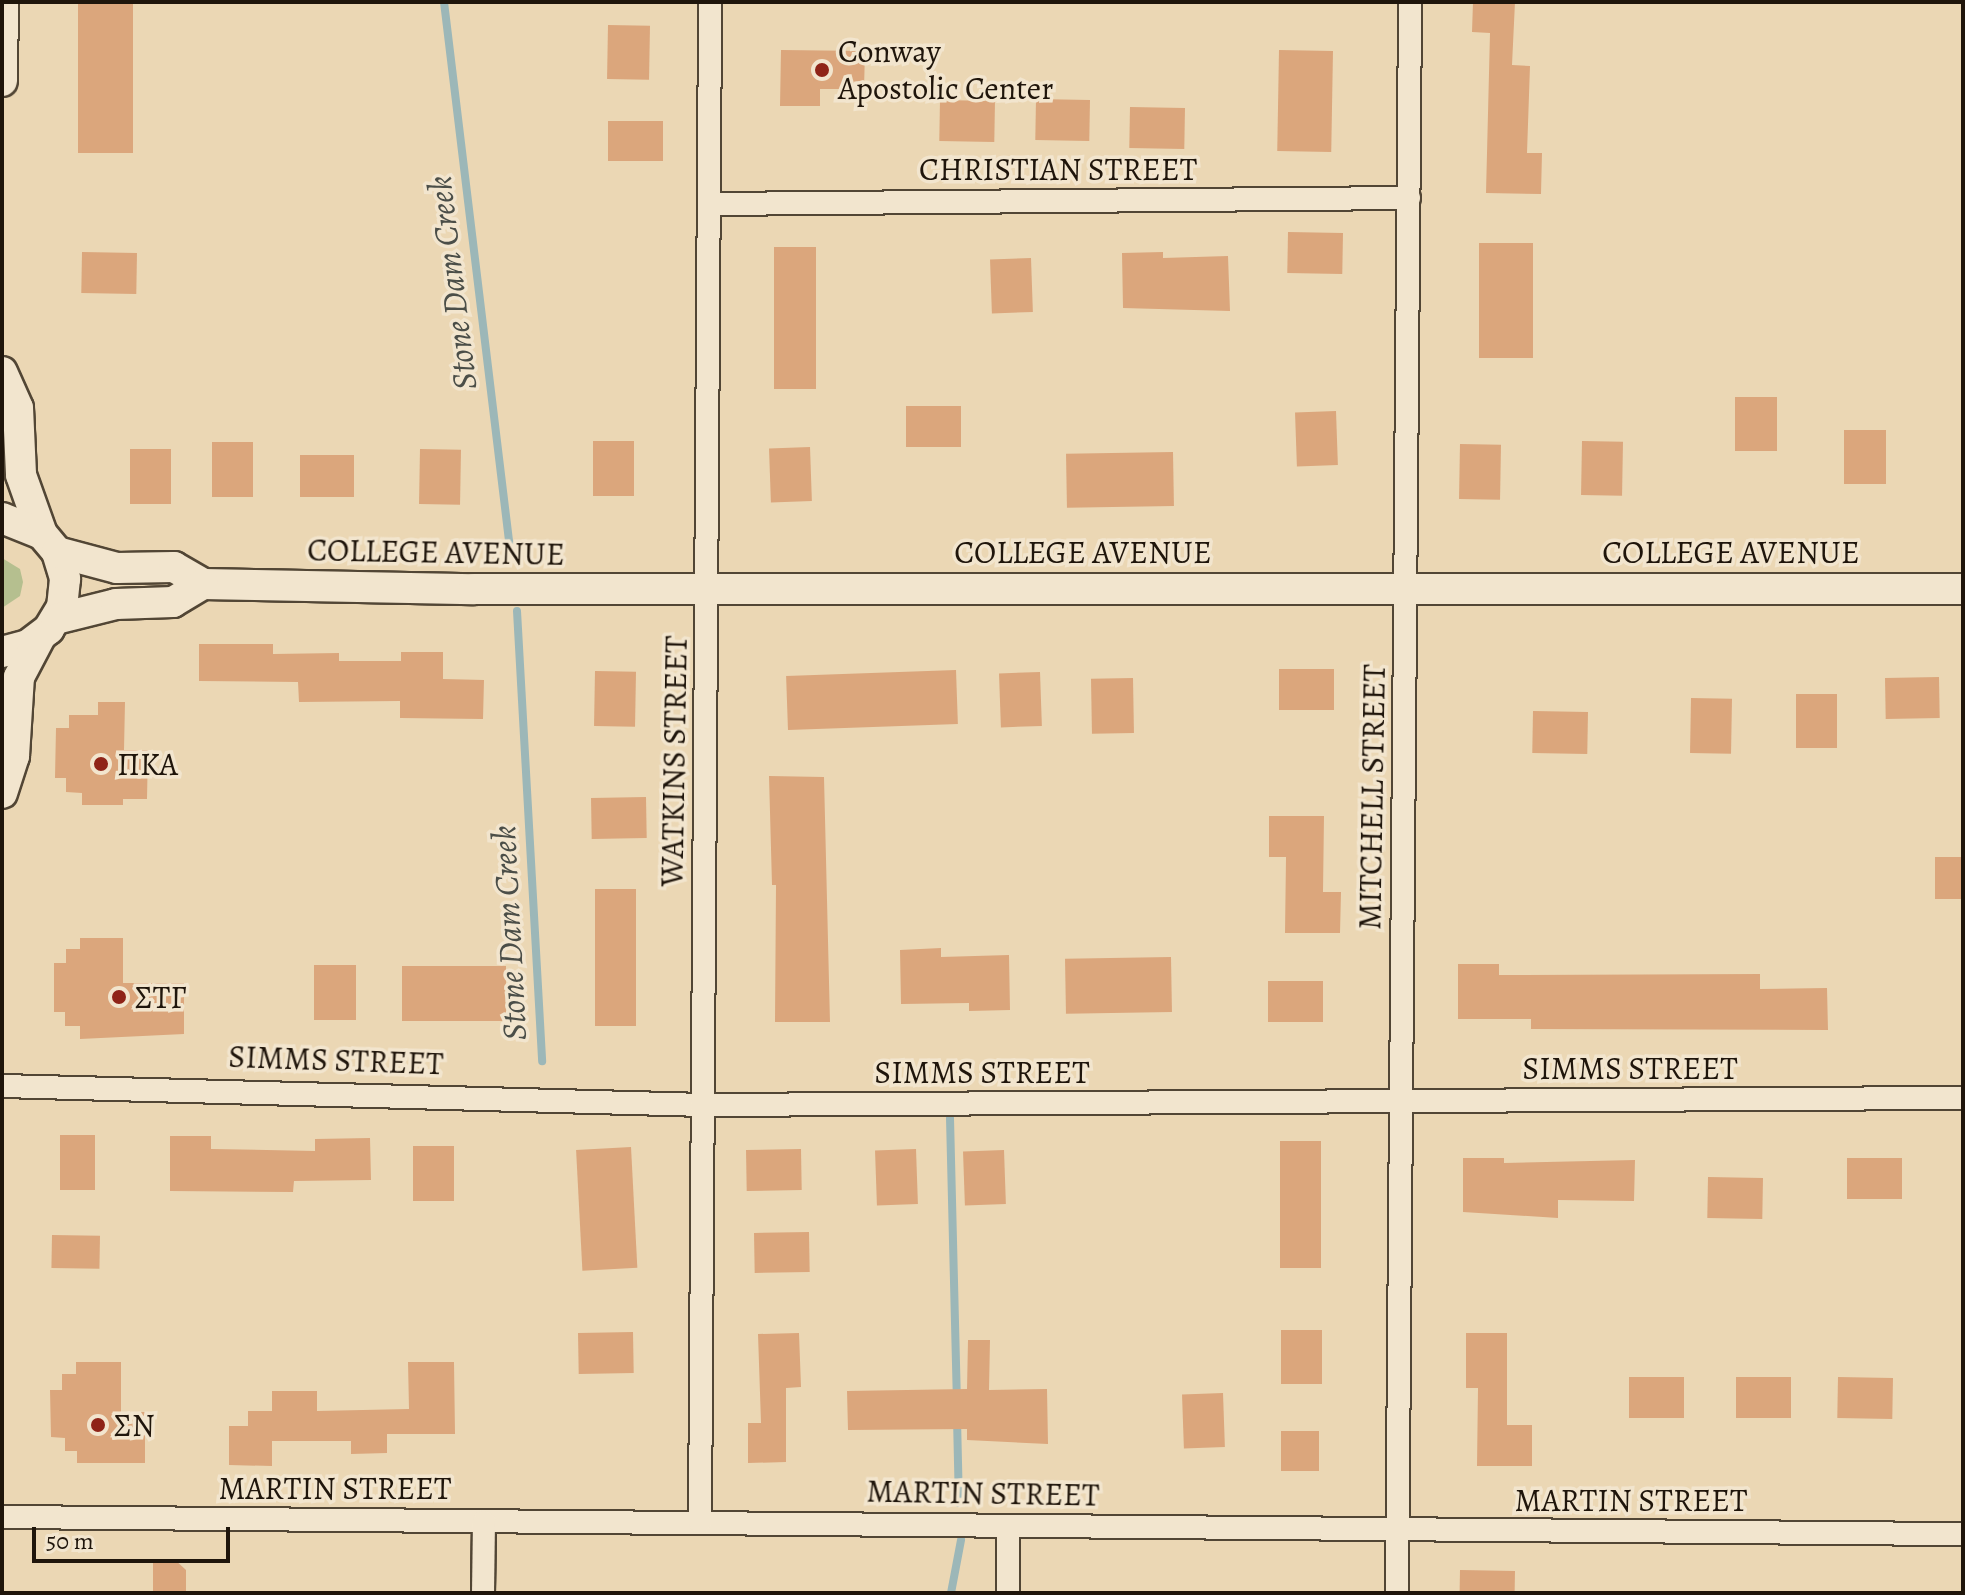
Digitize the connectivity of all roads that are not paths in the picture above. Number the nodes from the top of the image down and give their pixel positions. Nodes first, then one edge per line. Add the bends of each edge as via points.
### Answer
1 (3, 2) edge
2 (710, 2) edge
3 (1410, 2) edge
4 (2, 81) edge
5 (1409, 198) junction
6 (709, 204) junction
7 (2, 372) edge
8 (2, 518) edge
9 (49, 543) junction
10 (203, 584) junction
11 (1406, 586) junction
12 (1963, 589) edge
13 (707, 591) junction
14 (48, 628) junction
15 (2, 652) edge
16 (2, 793) edge
17 (2, 1086) edge
18 (1963, 1098) edge
19 (1400, 1101) junction
20 (702, 1105) junction
21 (2, 1517) edge
22 (484, 1522) junction
23 (700, 1522) junction
24 (1008, 1526) junction
25 (1398, 1531) junction
26 (1963, 1534) edge
27 (483, 1593) edge
28 (1008, 1593) edge
29 (1397, 1593) edge

1 - 4 street
2 - 6 street, WATKINS STREET
3 - 5 street, MITCHELL STREET
5 - 6 street, CHRISTIAN STREET
5 - 11 street, MITCHELL STREET
6 - 13 street, WATKINS STREET
7 - 9 street via 18,408 21,475
8 - 9 street, COLLEGE AVENUE
9 - 10 street, COLLEGE AVENUE via 117,568 174,567
9 - 14 street via 65,579
10 - 13 street, COLLEGE AVENUE
10 - 14 street, COLLEGE AVENUE via 173,602 116,604
11 - 12 street, COLLEGE AVENUE
11 - 13 street, COLLEGE AVENUE
11 - 19 street, MITCHELL STREET
13 - 20 street, WATKINS STREET
14 - 15 street, COLLEGE AVENUE
14 - 16 street via 19,677 14,756
17 - 20 street, SIMMS STREET
18 - 19 street, SIMMS STREET
19 - 20 street, SIMMS STREET
19 - 25 street, MITCHELL STREET
20 - 23 street, WATKINS STREET
21 - 22 street, MARTIN STREET
22 - 23 street, MARTIN STREET
22 - 27 street
23 - 24 street, MARTIN STREET
24 - 25 street, MARTIN STREET
24 - 28 street
25 - 26 street, MARTIN STREET
25 - 29 street, MITCHELL STREET

